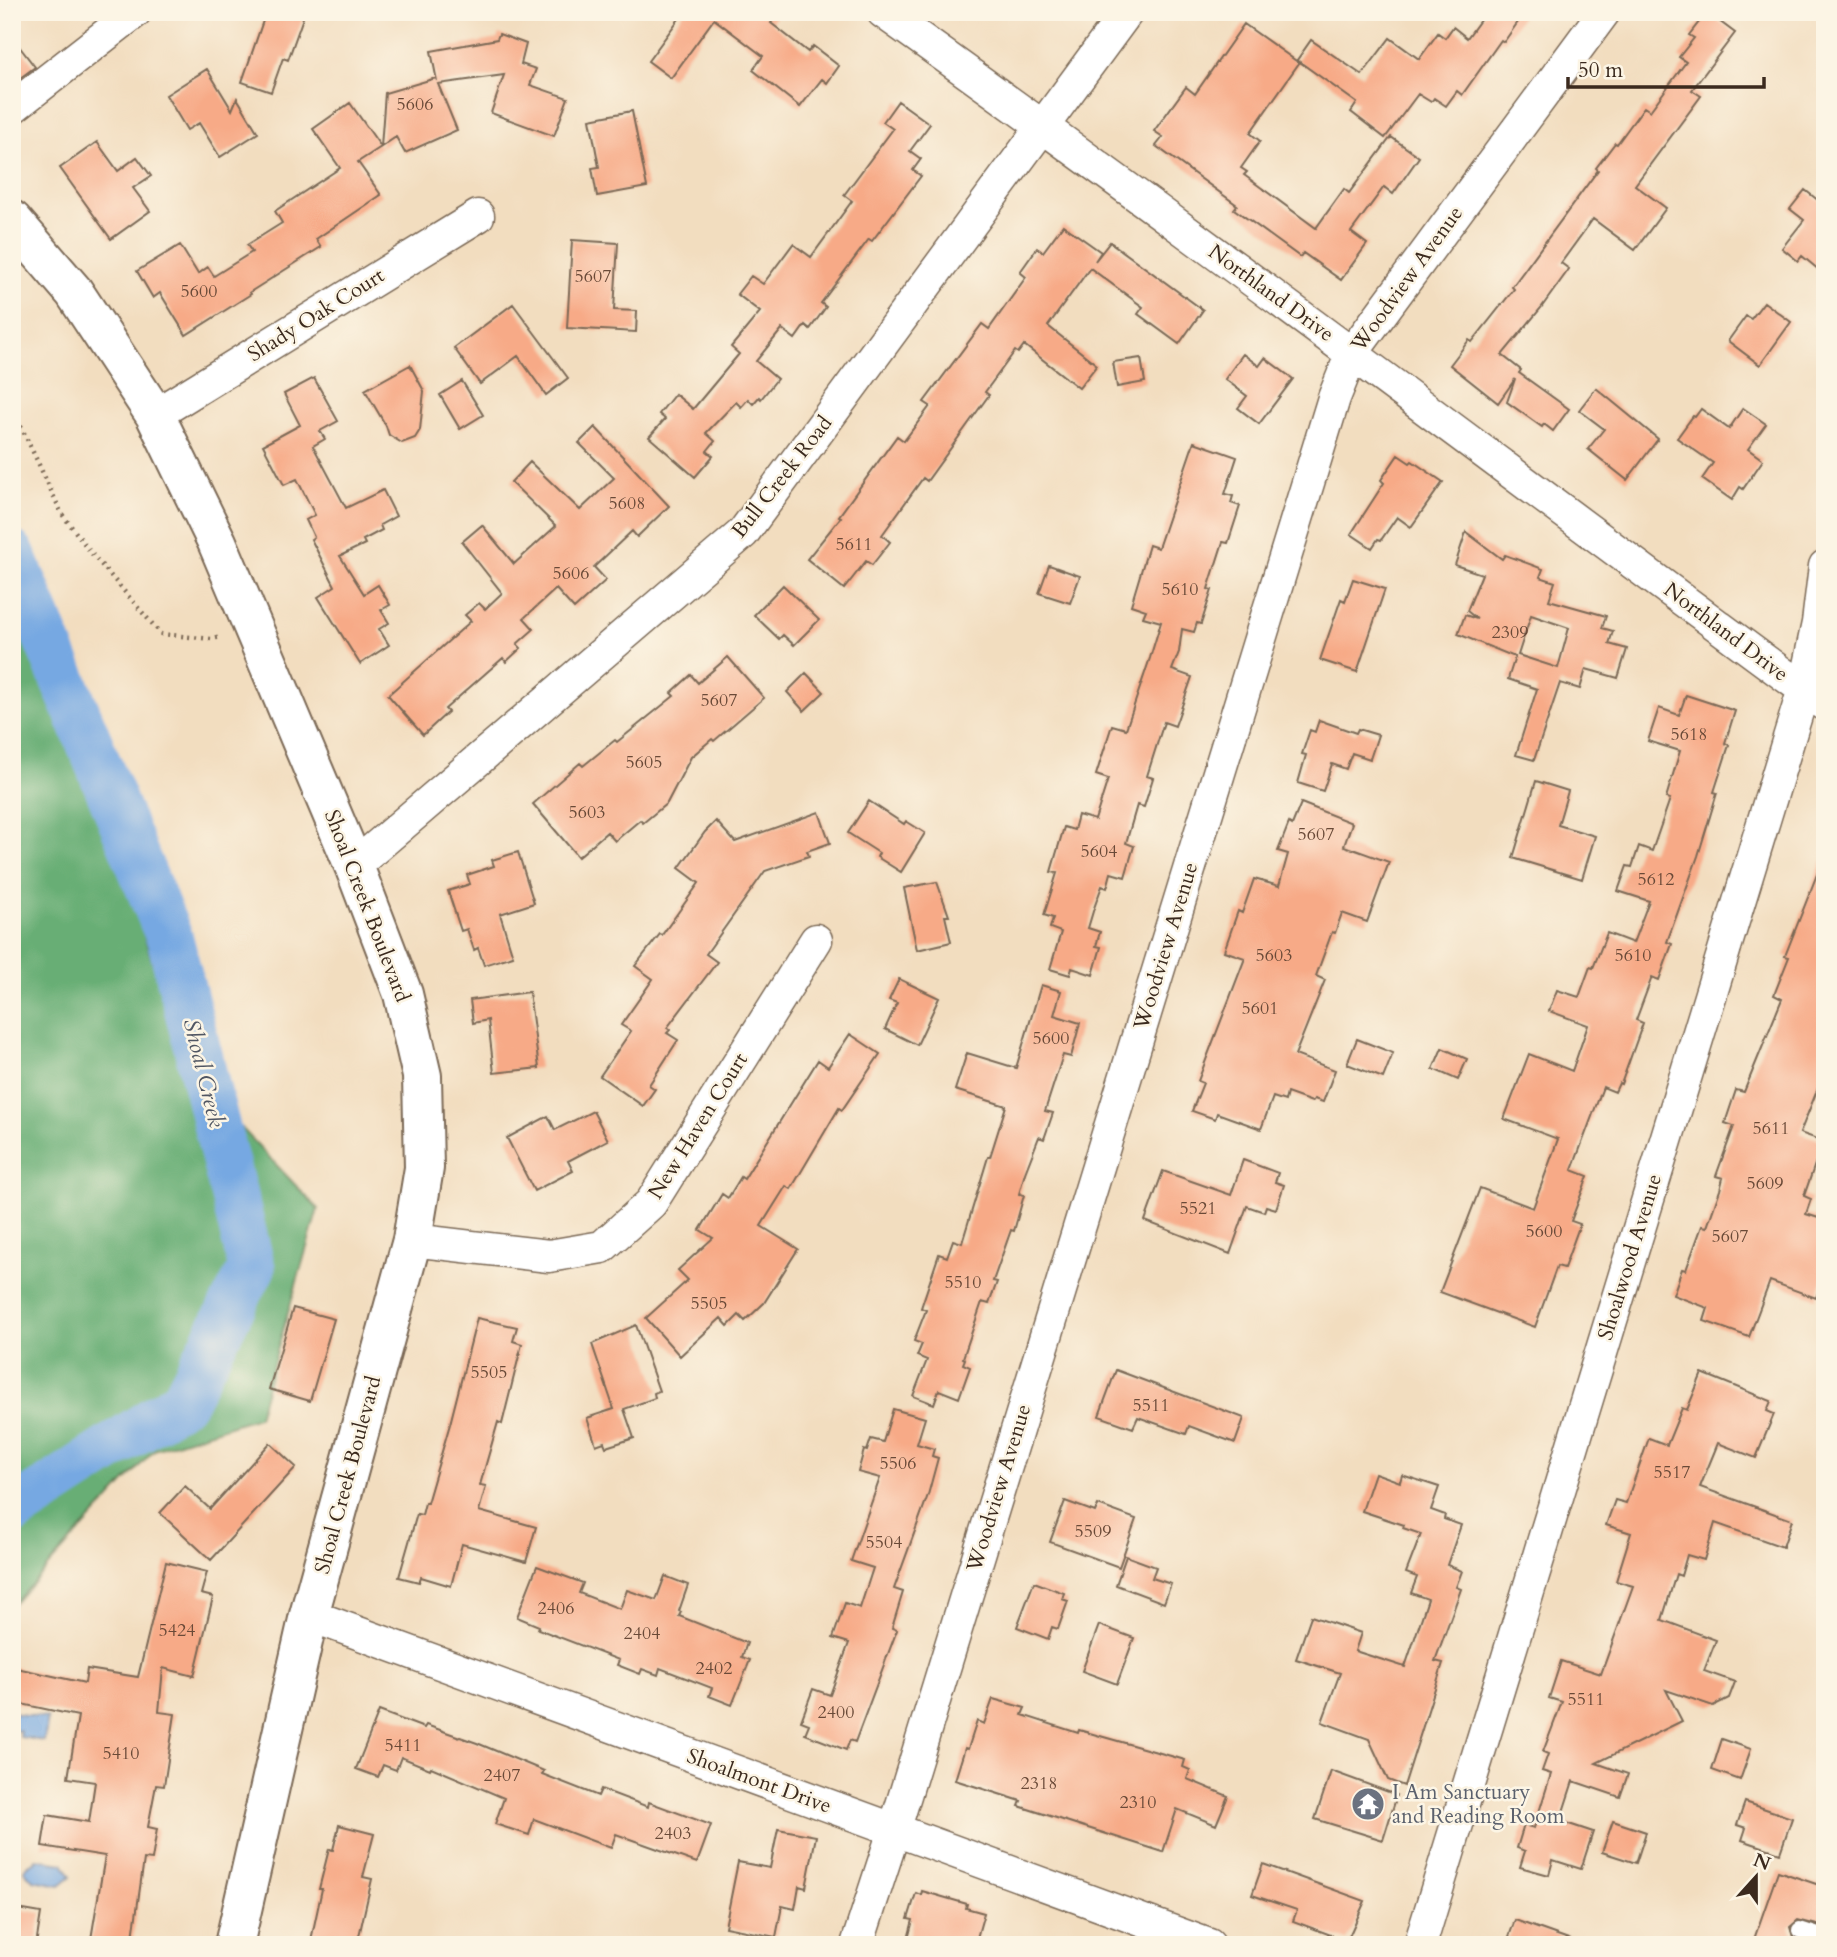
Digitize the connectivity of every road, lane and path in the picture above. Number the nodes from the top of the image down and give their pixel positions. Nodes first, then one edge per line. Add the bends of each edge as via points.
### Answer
1 (135, 12) edge
2 (883, 12) edge
3 (1127, 12) edge
4 (1604, 12) edge
5 (12, 108) edge
6 (1044, 126) junction
7 (478, 216) dead end
8 (12, 220) edge
9 (1352, 353) junction
10 (12, 407) edge
11 (155, 415) junction
12 (1825, 566) edge
13 (222, 637) dead end
14 (1814, 697) edge
15 (354, 866) junction
16 (816, 940) dead end
17 (412, 1240) junction
18 (309, 1615) junction
19 (894, 1831) junction
20 (1800, 1930) dead end
21 (1825, 1938) edge
22 (234, 1945) edge
23 (857, 1945) edge
24 (1209, 1945) edge
25 (1420, 1945) edge

1 - 5 street
2 - 6 street, Northland Drive
3 - 6 street, Bull Creek Road
4 - 9 street, Woodview Avenue
6 - 9 street, Northland Drive
6 - 15 street, Bull Creek Road via 743,533
7 - 11 street, Shady Oak Court
8 - 11 street, Shoal Creek Boulevard via 74,292
9 - 14 street, Northland Drive
9 - 19 street, Woodview Avenue via 1334,398
10 - 13 path via 62,514 162,634
11 - 15 street, Shoal Creek Boulevard via 217,542
12 - 14 street, Shoalwood Avenue
14 - 25 street, Shoalwood Avenue
15 - 17 street, Shoal Creek Boulevard via 403,994 422,1076 424,1168
16 - 17 street, New Haven Court via 651,1203 602,1247 548,1256
17 - 18 street, Shoal Creek Boulevard
18 - 19 street, Shoalmont Drive
18 - 22 street, Shoal Creek Boulevard
19 - 23 street, Woodview Avenue
19 - 24 street, Shoalmont Drive
20 - 21 lane

